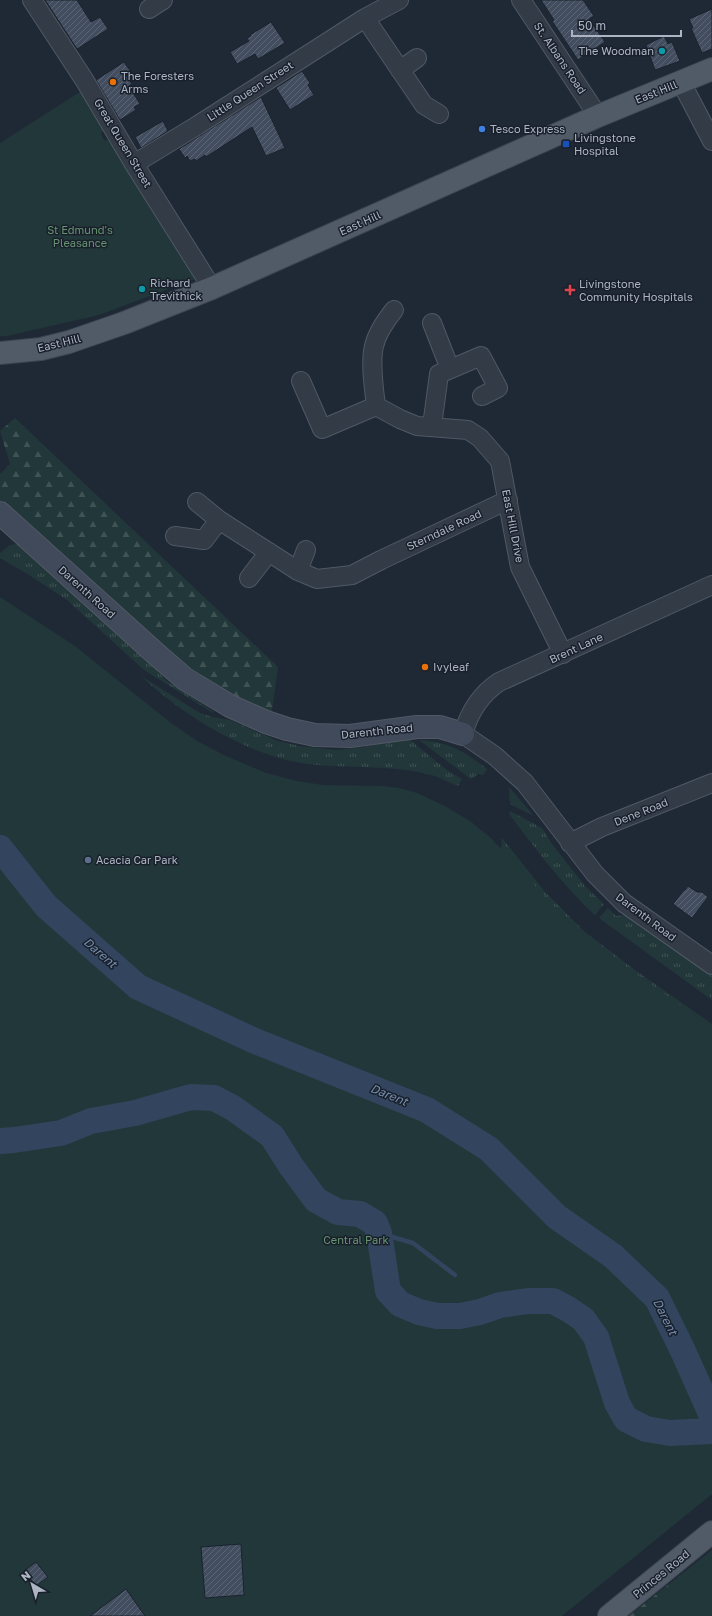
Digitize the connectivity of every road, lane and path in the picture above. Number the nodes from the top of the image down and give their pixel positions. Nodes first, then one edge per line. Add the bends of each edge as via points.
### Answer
1 (32, 0) edge
2 (399, 0) edge
3 (521, 0) edge
4 (365, 18) junction
5 (417, 58) dead end
6 (712, 68) edge
7 (400, 70) junction
8 (681, 82) junction
9 (439, 114) dead end
10 (598, 116) junction
11 (712, 141) edge
12 (134, 164) junction
13 (212, 288) junction
14 (394, 310) dead end
15 (432, 323) dead end
16 (0, 353) edge
17 (450, 369) junction
18 (301, 381) dead end
19 (482, 396) dead end
20 (376, 406) junction
21 (432, 426) junction
22 (508, 500) junction
23 (197, 502) dead end
24 (0, 513) edge
25 (219, 520) junction
26 (175, 536) dead end
27 (306, 550) dead end
28 (269, 552) junction
29 (298, 571) junction
30 (249, 578) dead end
31 (712, 585) edge
32 (563, 654) junction
33 (463, 734) junction
34 (712, 783) edge
35 (570, 843) junction
36 (712, 965) edge
37 (712, 1532) edge
38 (609, 1616) edge

1 - 12 street, Great Queen Street via 85,80
2 - 4 street, Little Queen Street
3 - 10 street, St. Albans Road
4 - 7 street
4 - 12 street, Little Queen Street
5 - 7 street
6 - 8 main road, East Hill
7 - 9 street via 424,105
8 - 10 main road, East Hill
8 - 11 street
10 - 13 main road, East Hill
12 - 13 street, Great Queen Street
13 - 16 main road, East Hill via 69,342 41,349
14 - 20 street via 386,320 374,346
15 - 17 street
17 - 19 street via 481,356 498,388
17 - 21 street via 439,374
18 - 20 street via 322,429
20 - 21 street via 417,426
21 - 22 street, East Hill Drive via 468,430 480,438 500,461
22 - 29 street, Sterndale Road via 352,575 317,579
22 - 32 street, East Hill Drive via 520,567
23 - 25 street, Sterndale Road
24 - 33 street, Darenth Road via 185,679 230,706 266,722 315,735 350,736 417,727 440,727
25 - 26 street via 204,540
25 - 28 street, Sterndale Road
27 - 29 street
28 - 29 street, Sterndale Road
28 - 30 street
31 - 32 street, Brent Lane
32 - 33 street, Brent Lane via 499,682 488,690 475,706
33 - 35 street, Darenth Road via 495,756 525,783
34 - 35 street, Dene Road via 602,827
35 - 36 street, Darenth Road via 624,904
37 - 38 main road, Princes Road

